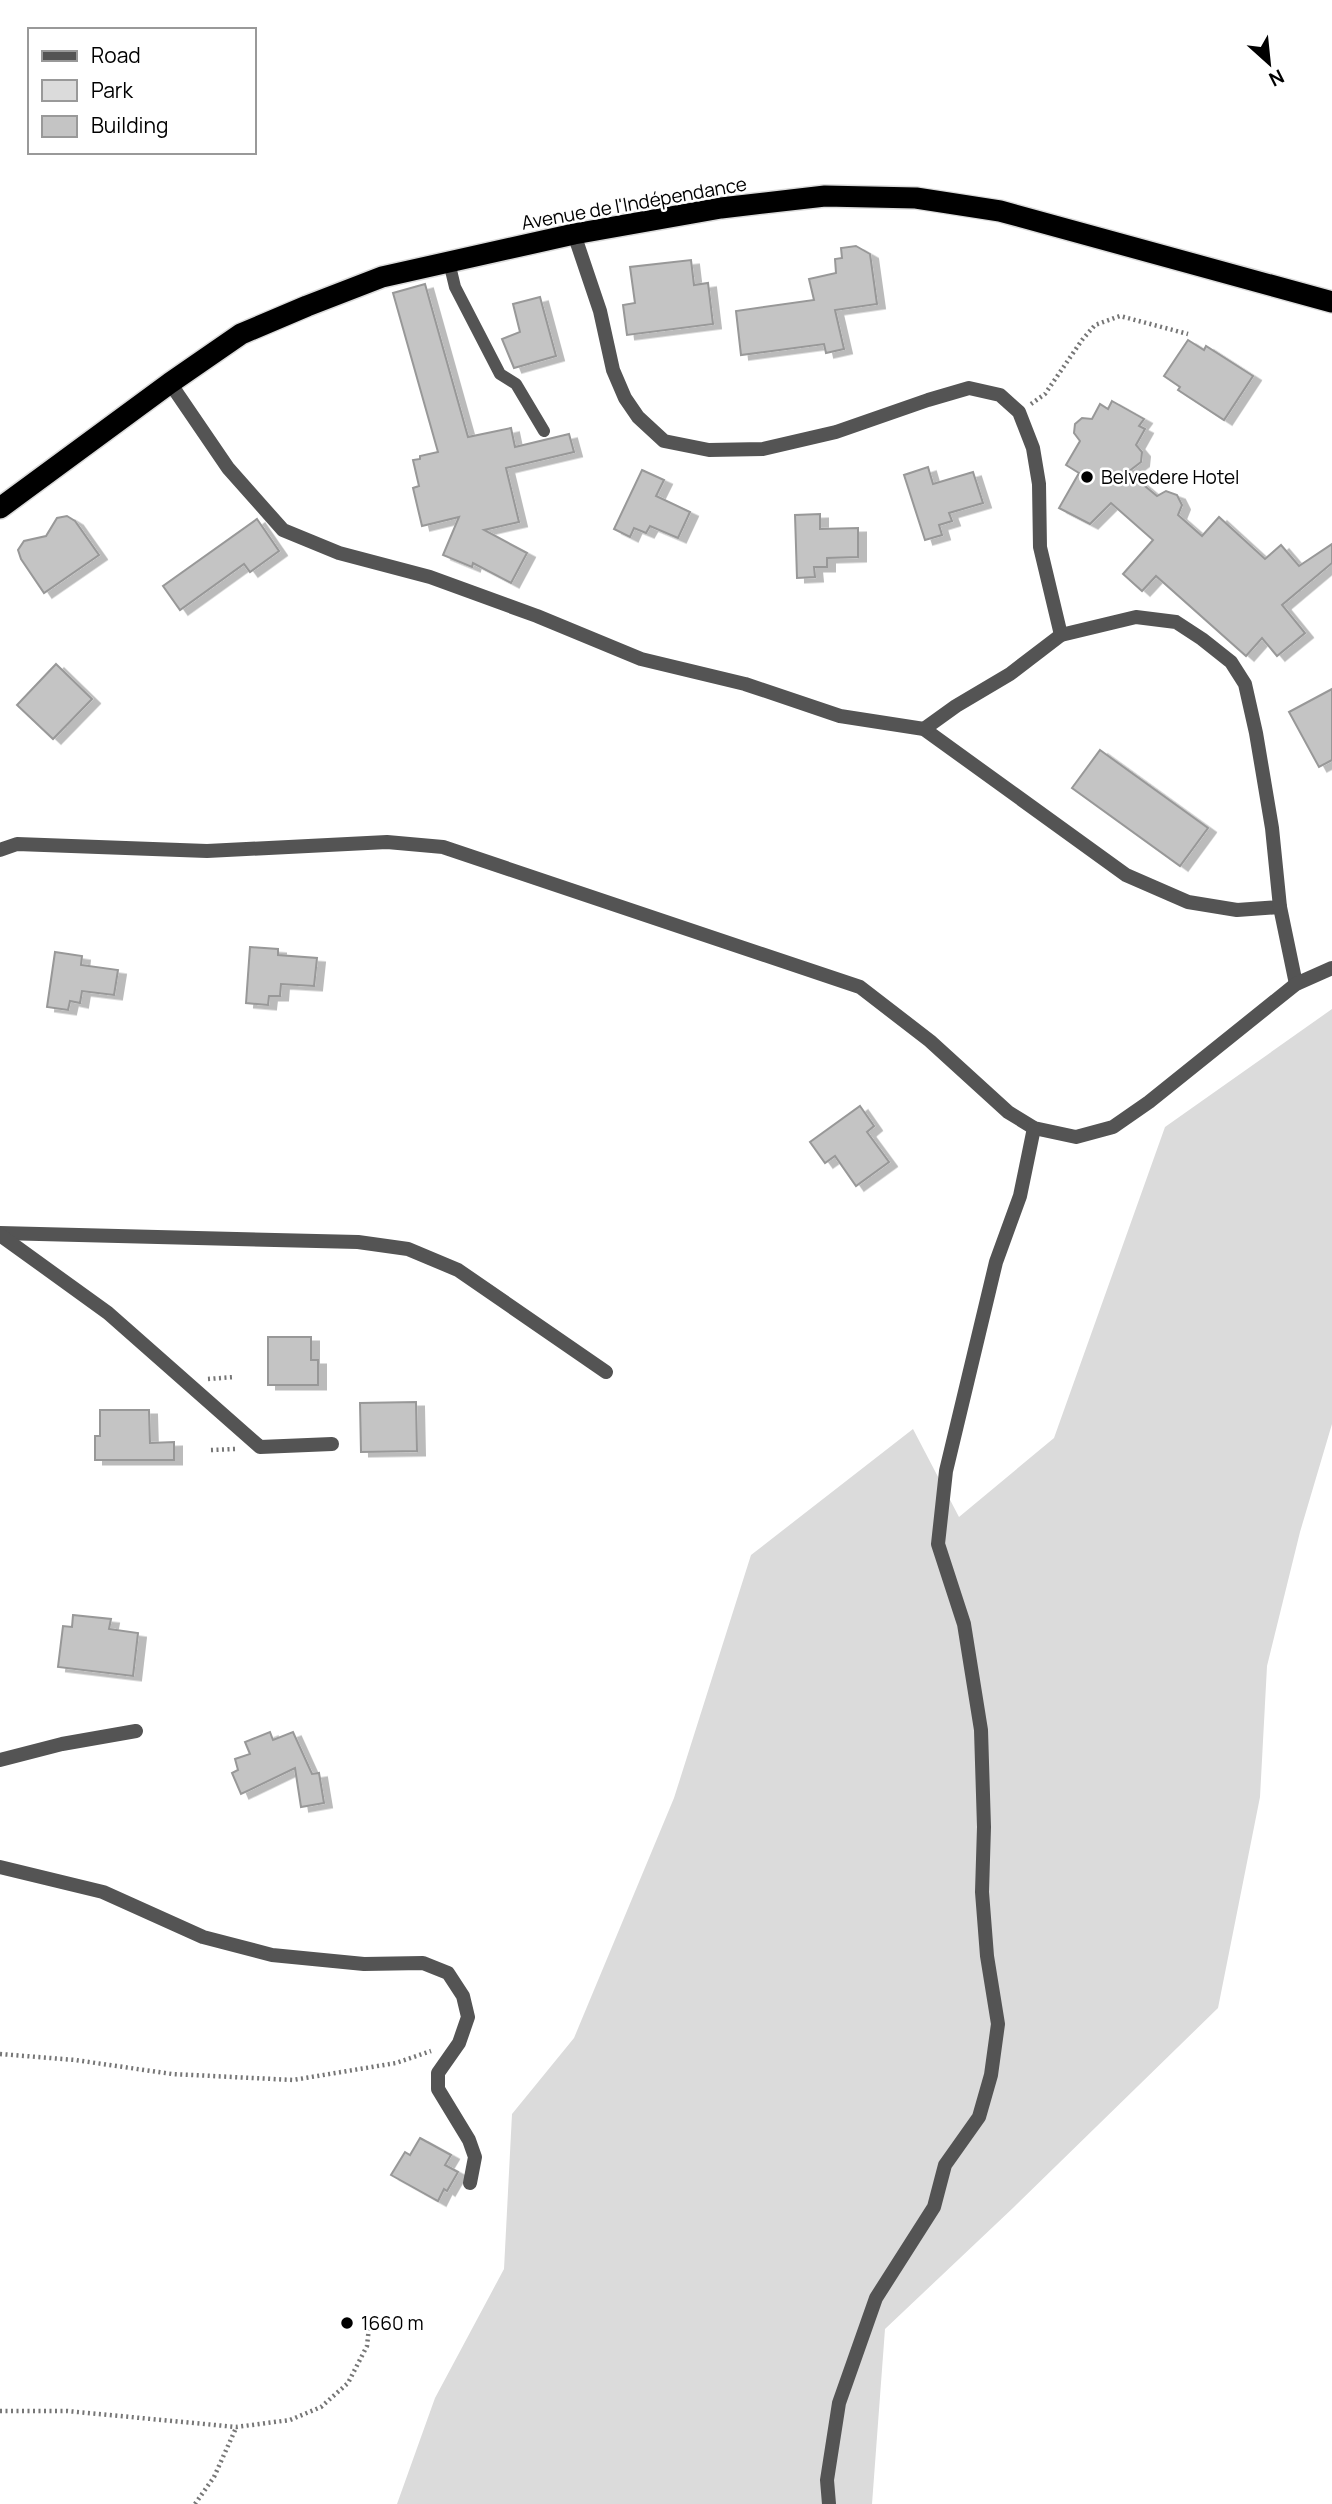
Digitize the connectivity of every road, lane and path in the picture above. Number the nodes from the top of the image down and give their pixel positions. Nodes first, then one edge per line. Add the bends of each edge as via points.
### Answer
1 (574, 234) junction
2 (449, 262) junction
3 (1332, 302) edge
4 (1188, 334) dead end
5 (170, 383) junction
6 (1019, 412) junction
7 (544, 431) dead end
8 (0, 508) edge
9 (1061, 635) junction
10 (924, 729) junction
11 (0, 850) edge
12 (1280, 907) junction
13 (1332, 968) edge
14 (1296, 984) junction
15 (1034, 1128) junction
16 (0, 1234) edge
17 (606, 1372) dead end
18 (332, 1444) dead end
19 (136, 1731) dead end
20 (0, 1760) edge
21 (0, 1867) edge
22 (459, 2043) junction
23 (0, 2054) edge
24 (470, 2183) dead end
25 (370, 2318) dead end
26 (0, 2411) edge
27 (236, 2427) junction
28 (195, 2504) edge
29 (829, 2504) edge

1 - 2 highway, Avenue de l'Indépendance
1 - 3 highway, Avenue de l'Indépendance via 721,208 825,196 916,198 1000,211
1 - 6 street via 625,398 664,441 709,450 763,449 836,432 970,388 1000,395
2 - 5 highway, Avenue de l'Indépendance via 382,277 252,329
2 - 7 lane via 455,287 500,373 516,384
4 - 6 path via 1120,316 1096,325 1045,394
5 - 8 highway, Avenue de l'Indépendance
5 - 10 street via 228,468 283,530 339,553 442,581 641,659 745,684 840,716
6 - 9 street via 1033,448 1040,547
9 - 10 street
9 - 12 street via 1136,617 1175,622 1231,662 1245,684 1256,733
10 - 12 street via 1126,875 1188,902 1237,910
11 - 15 street via 17,844 208,851 387,842 443,847 860,987 930,1041 1008,1112
12 - 14 street
13 - 14 street
14 - 15 street via 1113,1127 1076,1137
15 - 29 street via 1020,1196 996,1262 946,1471 937,1544 964,1624 981,1730 982,1892 998,2024 991,2075 979,2117 945,2165 934,2207 876,2298 839,2403 827,2480
16 - 17 street via 358,1242 408,1249 458,1270
16 - 18 street via 108,1313 260,1447
19 - 20 street
21 - 22 street via 103,1892 203,1937 272,1955 364,1964 423,1963 448,1973 463,1996 468,2017
22 - 23 path via 396,2063 293,2080 172,2074
22 - 24 street via 438,2073 438,2089 475,2157
25 - 27 path via 367,2346 348,2383 321,2407 290,2420
26 - 27 path via 67,2411
27 - 28 path via 214,2477

